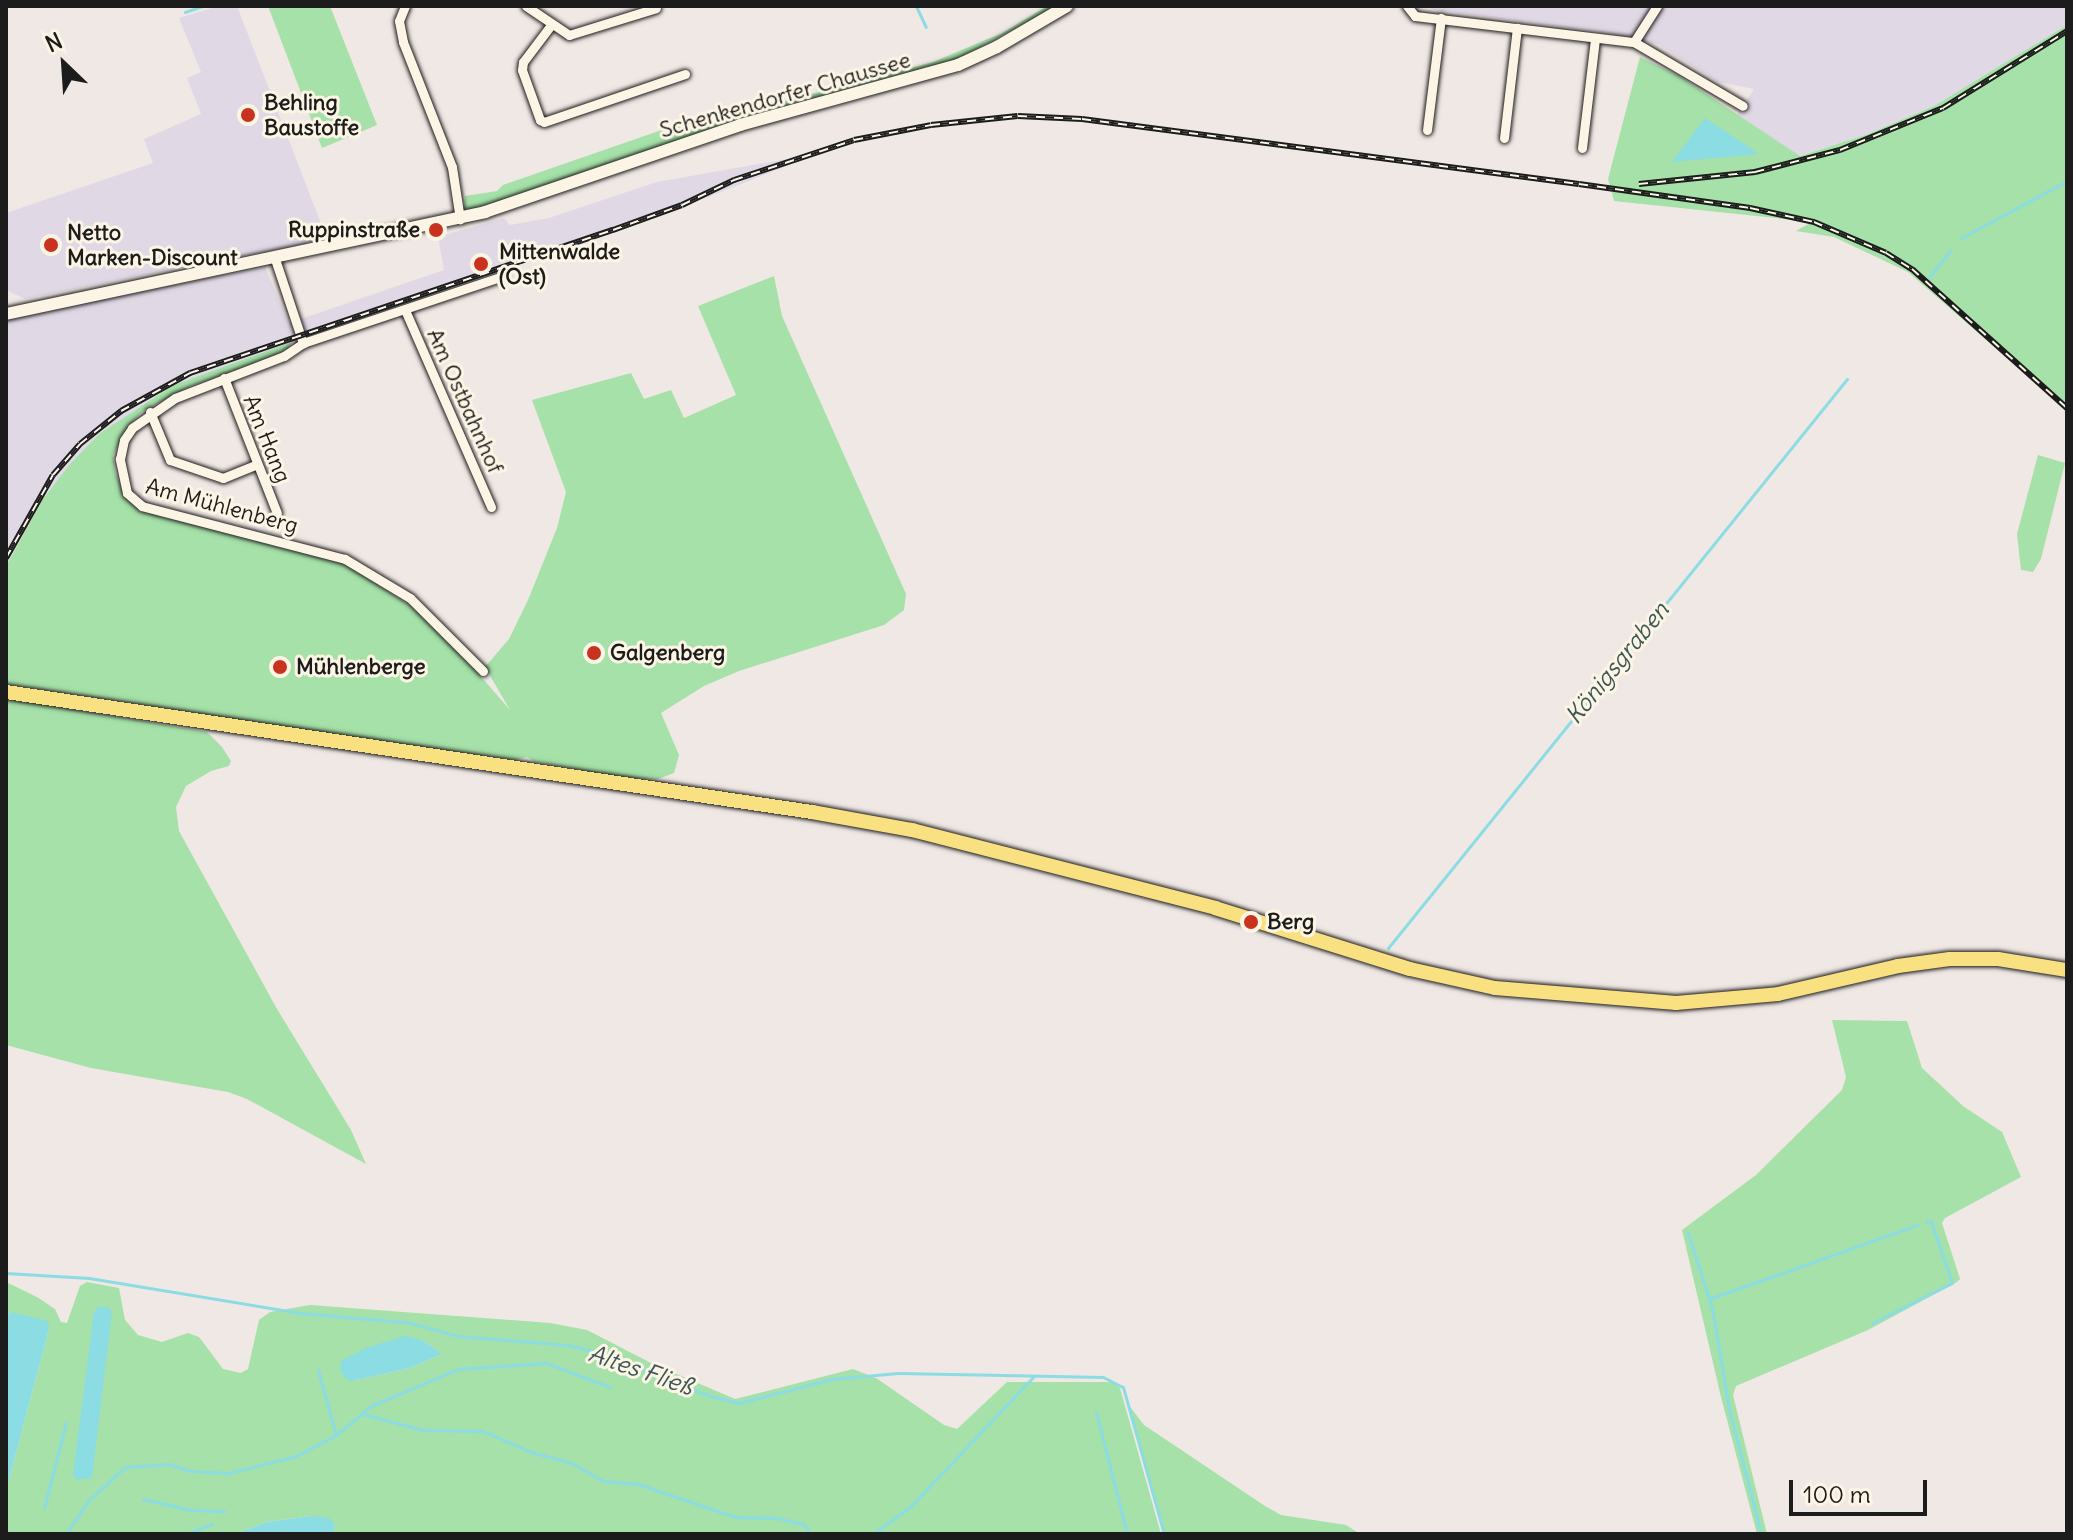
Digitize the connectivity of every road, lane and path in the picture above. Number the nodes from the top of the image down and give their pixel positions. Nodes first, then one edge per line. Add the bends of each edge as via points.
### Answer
1 (405, 6) edge
2 (526, 6) edge
3 (1067, 6) edge
4 (1657, 6) edge
5 (656, 8) dead end
6 (1407, 8) edge
7 (1441, 18) junction
8 (551, 25) junction
9 (1517, 28) junction
10 (1595, 39) junction
11 (1634, 42) junction
12 (685, 74) dead end
13 (1743, 106) dead end
14 (1427, 130) dead end
15 (1504, 138) dead end
16 (1582, 148) dead end
17 (460, 219) junction
18 (275, 259) junction
19 (503, 276) dead end
20 (405, 310) junction
21 (6, 314) edge
22 (303, 343) junction
23 (224, 378) junction
24 (150, 412) junction
25 (257, 464) junction
26 (491, 507) dead end
27 (277, 513) dead end
28 (483, 671) dead end
29 (12, 693) edge
30 (2067, 970) edge

1 - 17 street via 399,21 403,42 452,167
2 - 8 street
3 - 17 main road, Schenkendorfer Chaussee via 958,65 751,121
4 - 11 street
5 - 8 street via 578,35
6 - 7 street via 1415,16
7 - 9 street
7 - 14 street
8 - 12 street via 522,70 544,122
9 - 10 street
9 - 15 street
10 - 11 street
10 - 16 street
11 - 13 street
17 - 18 main road, Schenkendorfer Chaussee
18 - 21 main road, Schenkendorfer Chaussee
18 - 22 street
19 - 20 street, Am Ostbahnhof
20 - 22 street, Am Ostbahnhof
20 - 26 street, Am Ostbahnhof
22 - 23 street, Am Mühlenberg via 284,356
23 - 24 street, Am Mühlenberg
23 - 25 street, Am Hang
24 - 25 street via 170,460 223,478
24 - 28 street, Am Mühlenberg via 127,434 121,450 123,482 132,500 157,512 345,559 410,598
25 - 27 street, Am Hang
29 - 30 main road via 912,830 1262,921 1460,982 1549,995 1635,1002 1727,1001 1950,959 1998,959

